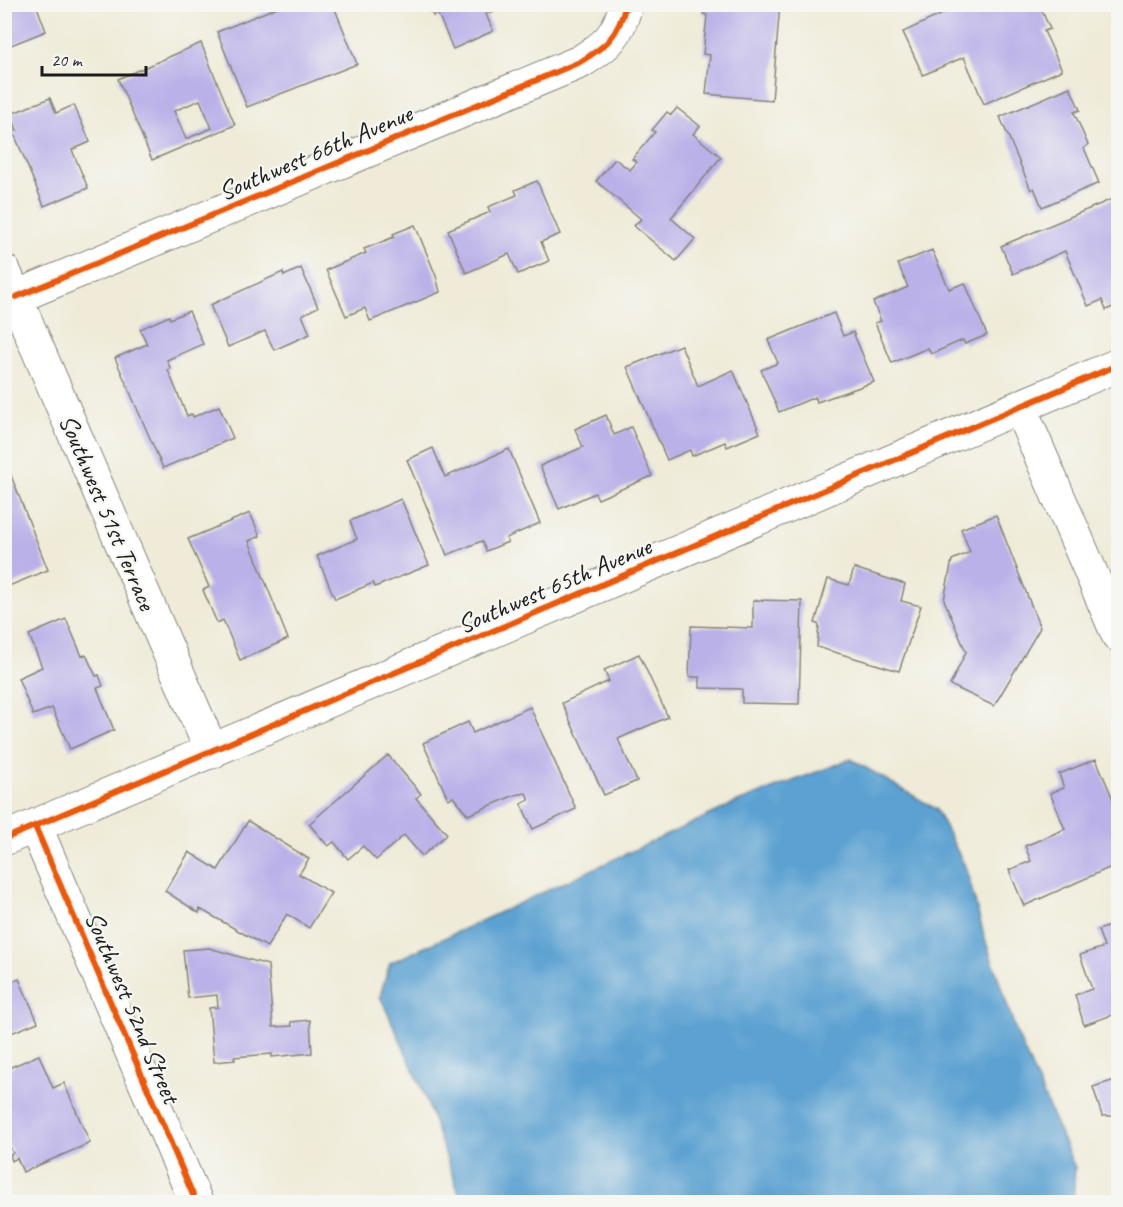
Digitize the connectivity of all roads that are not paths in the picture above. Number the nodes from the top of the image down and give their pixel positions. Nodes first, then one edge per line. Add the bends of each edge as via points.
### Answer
1 (622, 16) edge
2 (10, 284) edge
3 (1119, 365) edge
4 (1020, 408) junction
5 (1119, 635) edge
6 (212, 752) junction
7 (35, 826) junction
8 (4, 839) edge
9 (196, 1203) edge

1 - 2 street, Southwest 66th Avenue via 603,48 567,69
2 - 6 street, Southwest 51st Terrace
3 - 4 street, Southwest 65th Avenue
4 - 5 street
4 - 6 street, Southwest 65th Avenue
6 - 7 street, Southwest 65th Avenue
7 - 8 street, Southwest 65th Avenue
7 - 9 street, Southwest 52nd Street

